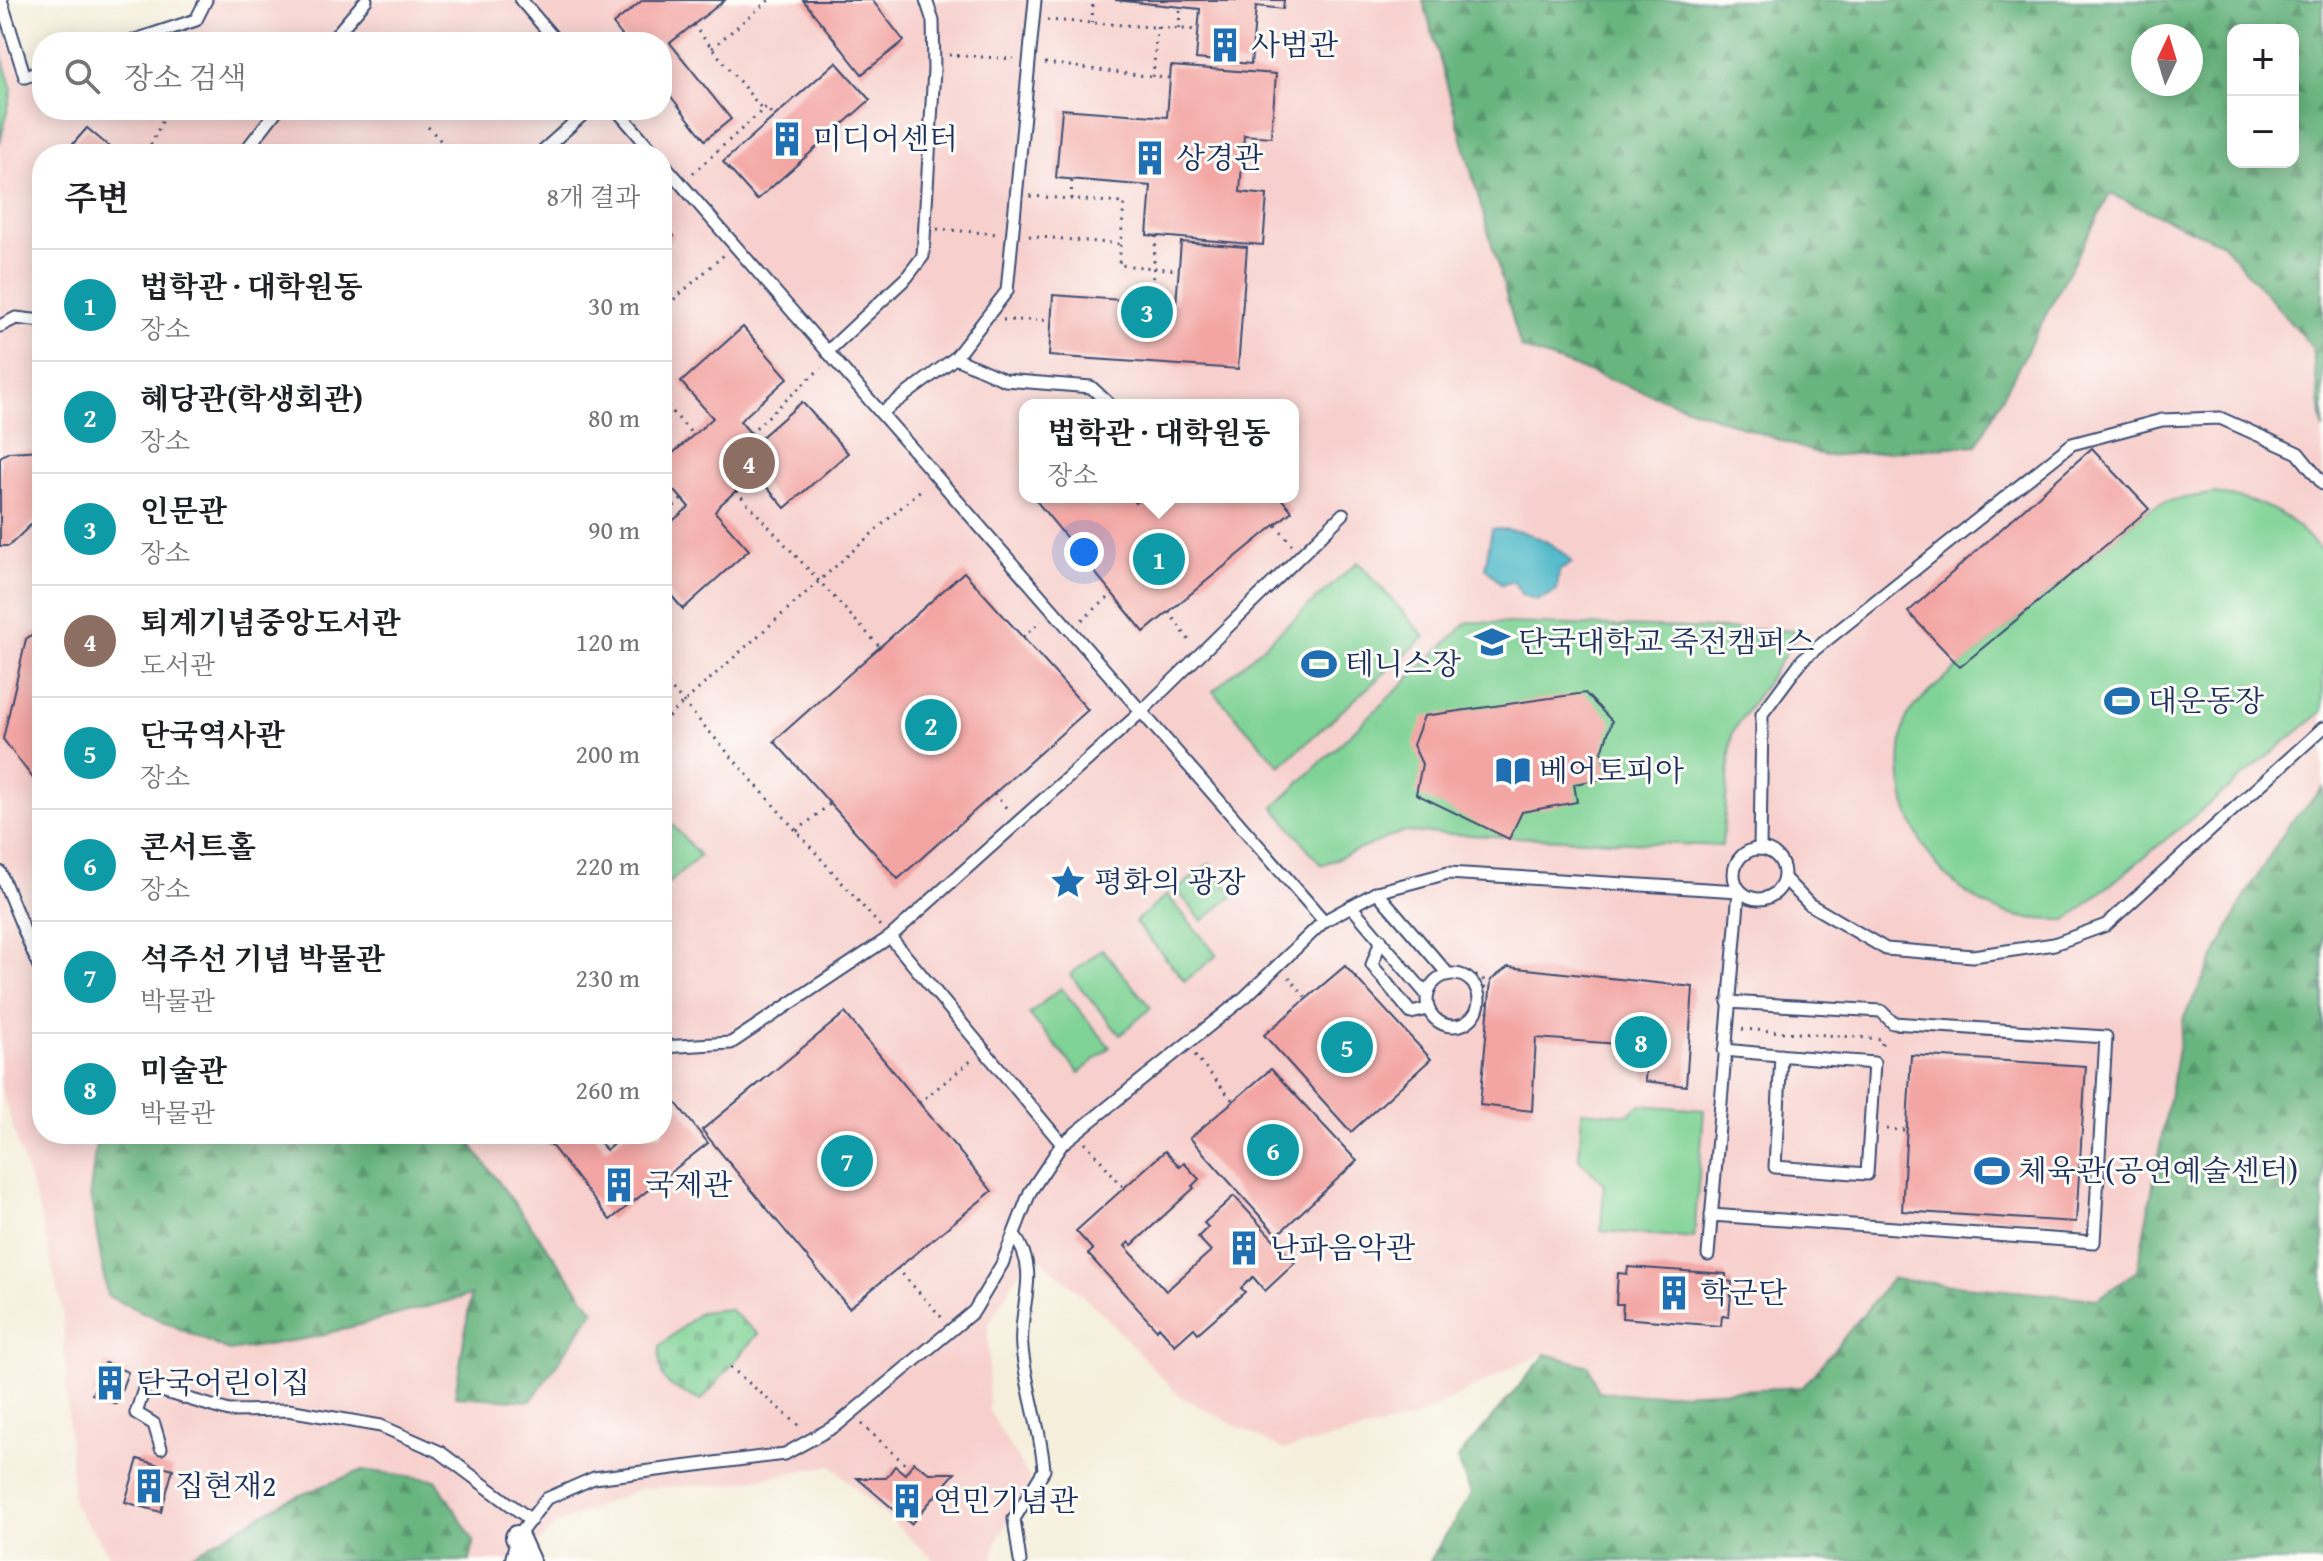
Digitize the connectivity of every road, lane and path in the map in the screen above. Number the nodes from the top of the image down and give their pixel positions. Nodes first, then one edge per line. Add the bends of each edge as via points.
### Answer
1 (1, 0) edge
2 (206, 0) edge
3 (356, 0) edge
4 (366, 0) edge
5 (521, 0) edge
6 (769, 0) edge
7 (926, 0) edge
8 (1035, 0) edge
9 (1093, 0) edge
10 (1180, 8) dead end
11 (353, 13) junction
12 (1033, 19) junction
13 (1092, 23) junction
14 (693, 25) dead end
15 (1157, 27) junction
16 (1179, 29) junction
17 (1199, 30) dead end
18 (159, 32) edge
19 (338, 32) edge
20 (548, 32) edge
21 (712, 48) junction
22 (934, 54) junction
23 (1029, 60) junction
24 (32, 75) edge
25 (1153, 77) junction
26 (1170, 78) dead end
27 (763, 110) junction
28 (774, 117) dead end
29 (163, 120) edge
30 (269, 120) edge
31 (577, 120) edge
32 (626, 120) edge
33 (428, 127) dead end
34 (151, 144) edge
35 (251, 144) edge
36 (444, 144) edge
37 (550, 144) edge
38 (646, 144) edge
39 (672, 174) edge
40 (1072, 179) dead end
41 (681, 184) junction
42 (1016, 195) junction
43 (1071, 199) junction
44 (926, 228) junction
45 (1012, 235) junction
46 (1156, 236) dead end
47 (1121, 244) junction
48 (735, 245) junction
49 (1153, 268) junction
50 (1179, 270) dead end
51 (672, 301) edge
52 (1151, 302) dead end
53 (32, 320) edge
54 (988, 320) junction
55 (1051, 320) dead end
56 (0, 326) edge
57 (829, 355) junction
58 (955, 358) junction
59 (1104, 399) edge
60 (672, 411) edge
61 (881, 413) junction
62 (750, 433) dead end
63 (693, 435) dead end
64 (936, 476) junction
65 (2323, 484) edge
66 (736, 491) dead end
67 (682, 499) dead end
68 (672, 508) edge
69 (1343, 514) dead end
70 (1276, 525) dead end
71 (1302, 558) junction
72 (817, 583) junction
73 (1113, 594) dead end
74 (1053, 610) junction
75 (1169, 612) dead end
76 (1070, 630) junction
77 (1023, 637) dead end
78 (880, 647) dead end
79 (1201, 655) junction
80 (672, 689) edge
81 (684, 703) junction
82 (1141, 712) junction
83 (672, 713) edge
84 (2323, 728) edge
85 (994, 794) dead end
86 (830, 804) dead end
87 (1019, 821) junction
88 (797, 831) junction
89 (1760, 849) junction
90 (0, 872) edge
91 (1784, 878) junction
92 (1739, 891) junction
93 (1377, 892) junction
94 (1351, 906) junction
95 (1324, 921) junction
96 (890, 937) junction
97 (1381, 940) junction
98 (32, 950) edge
99 (1278, 965) junction
100 (1448, 974) junction
101 (1427, 995) junction
102 (1307, 999) dead end
103 (1728, 1002) junction
104 (1428, 1009) junction
105 (1186, 1044) junction
106 (672, 1046) edge
107 (984, 1050) junction
108 (1724, 1050) junction
109 (1781, 1055) junction
110 (1233, 1101) dead end
111 (919, 1103) dead end
112 (1077, 1132) junction
113 (604, 1144) edge
114 (1062, 1144) junction
115 (603, 1147) dead end
116 (1124, 1188) dead end
117 (1711, 1215) junction
118 (1014, 1235) junction
119 (1708, 1255) dead end
120 (897, 1268) dead end
121 (952, 1329) junction
122 (730, 1367) dead end
123 (851, 1414) junction
124 (814, 1438) junction
125 (161, 1448) dead end
126 (909, 1468) dead end
127 (524, 1528) junction
128 (511, 1561) edge
129 (528, 1561) edge
130 (1020, 1561) edge

1 - 24 lane via 25,77
2 - 18 lane via 196,20
3 - 11 lane
4 - 11 lane
5 - 20 lane
6 - 21 path
7 - 22 lane
8 - 12 lane
9 - 13 path
10 - 16 path
11 - 19 lane
12 - 13 path
12 - 23 lane
13 - 15 path
14 - 21 path
15 - 16 path
15 - 25 path
16 - 17 path
21 - 27 path
22 - 23 path
22 - 44 lane
23 - 25 path
23 - 42 lane
25 - 26 path
27 - 28 path via 766,107
27 - 41 path
29 - 34 path
30 - 35 lane
31 - 37 lane
32 - 38 lane
33 - 36 path
39 - 41 lane
40 - 43 path
41 - 48 lane
42 - 43 path
42 - 45 lane
43 - 47 path via 1124,203
44 - 45 path
44 - 57 lane via 923,256 907,277
45 - 47 path
45 - 54 lane via 1007,291
46 - 49 path
47 - 49 path via 1119,265
48 - 51 path
48 - 57 lane
49 - 50 path
49 - 52 path
53 - 56 lane via 16,318
54 - 55 path
54 - 58 lane
57 - 61 lane
57 - 62 path
58 - 59 lane via 1005,380 1091,387
58 - 61 lane
60 - 63 path
61 - 64 lane
64 - 72 path
64 - 74 lane
65 - 89 lane via 2298,453 2220,418 2162,420 2072,444 1803,659 1762,714
66 - 72 path
67 - 68 path
69 - 71 lane
70 - 71 path
71 - 79 lane
72 - 78 path
72 - 81 path
73 - 76 path
74 - 76 lane
74 - 77 path
75 - 79 path
76 - 82 lane
79 - 82 lane
80 - 81 path
81 - 83 path
81 - 88 path
82 - 87 lane
82 - 95 lane
84 - 91 lane via 2106,925 2054,944 1973,956 1886,949 1809,904
85 - 87 path
86 - 88 path
87 - 96 lane
88 - 96 path
89 - 91 lane via 1781,862
89 - 92 lane via 1738,859 1733,875
90 - 98 lane
91 - 92 lane via 1770,898 1753,900
92 - 93 lane via 1448,873
92 - 103 lane
93 - 94 lane
93 - 100 lane
94 - 95 lane
94 - 97 lane
95 - 99 lane
96 - 106 lane via 731,1043
96 - 107 lane
97 - 101 lane
97 - 104 lane via 1372,965 1411,1013
99 - 102 path
99 - 105 lane
100 - 101 lane via 1434,981
100 - 104 lane via 1465,976 1477,988 1476,1012 1455,1026 1439,1022
101 - 104 lane
103 - 108 lane
103 - 117 lane via 1881,1011 1893,1023 2106,1037 2094,1242
105 - 110 path
105 - 112 lane
107 - 111 path
107 - 114 lane
108 - 109 lane
108 - 117 lane
109 - 109 lane via 1874,1063 1867,1174 1775,1167
112 - 114 lane
112 - 116 path
113 - 115 path
114 - 118 lane via 1030,1192
117 - 119 lane
118 - 121 lane via 974,1311
118 - 130 lane via 1027,1253 1029,1268 1022,1347 1044,1470 1014,1519
120 - 121 path
121 - 123 lane
122 - 124 path
123 - 124 lane
123 - 126 path
124 - 127 lane via 785,1454 594,1478 546,1499
125 - 127 lane via 154,1424 136,1413 145,1386 229,1411 288,1410 381,1426 440,1452
127 - 128 lane
127 - 129 street

